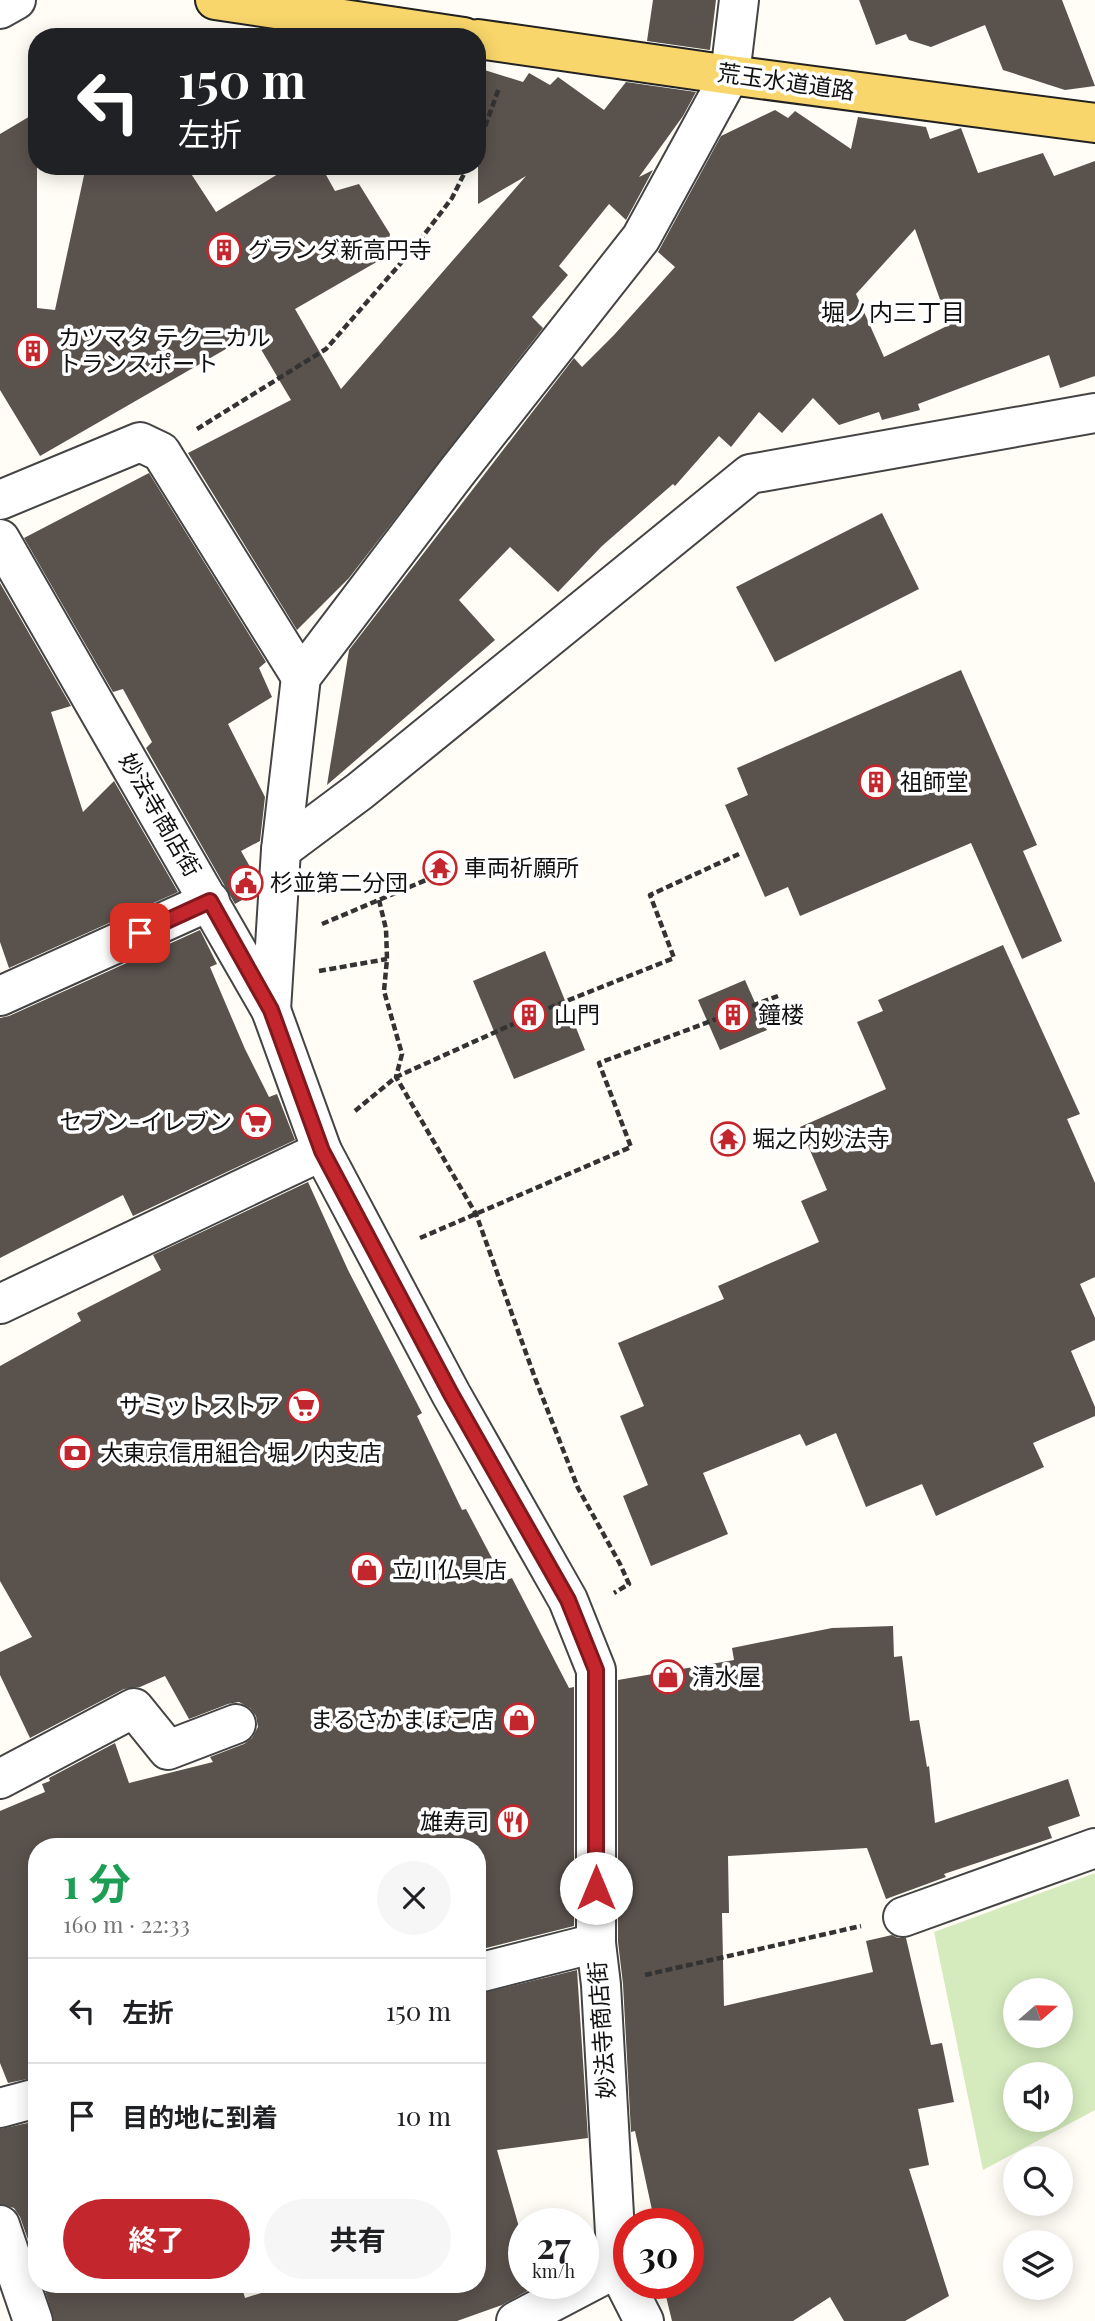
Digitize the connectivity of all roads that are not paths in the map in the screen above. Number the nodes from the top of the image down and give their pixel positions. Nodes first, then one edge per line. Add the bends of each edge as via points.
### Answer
1 (16, 0) edge
2 (215, 0) edge
3 (739, 0) edge
4 (0, 9) edge
5 (403, 28) edge
6 (496, 42) edge
7 (730, 75) junction
8 (1095, 122) edge
9 (1095, 413) edge
10 (0, 500) edge
11 (0, 539) edge
12 (301, 677) junction
13 (281, 850) junction
14 (210, 901) junction
15 (0, 996) edge
16 (271, 1010) junction
17 (322, 1151) junction
18 (0, 1304) edge
19 (236, 1724) dead end
20 (0, 1779) edge
21 (1095, 1848) edge
22 (903, 1917) road end
23 (596, 1943) junction
24 (486, 1971) edge
25 (28, 2100) edge
26 (0, 2108) edge
27 (614, 2208) edge
28 (0, 2225) edge
29 (613, 2270) edge
30 (633, 2299) edge
31 (33, 2321) edge
32 (516, 2321) edge
33 (644, 2321) edge

1 - 4 street
2 - 5 main road
3 - 7 street
6 - 7 main road, 荒玉水道道路
7 - 8 main road, 荒玉水道道路
7 - 12 street via 641,237
9 - 13 street via 750,474
10 - 12 street via 140,442 161,452
11 - 14 street, 妙法寺商店街
12 - 13 street
13 - 16 street
14 - 15 street
14 - 16 street, 妙法寺商店街
16 - 17 street, 妙法寺商店街
17 - 18 street
17 - 23 street, 妙法寺商店街 via 451,1394 568,1600 596,1670
19 - 20 street via 168,1750 135,1708
21 - 22 street
23 - 24 street
23 - 27 street, 妙法寺商店街
25 - 26 street
28 - 31 street
29 - 32 street
30 - 33 street, 妙法寺商店街

